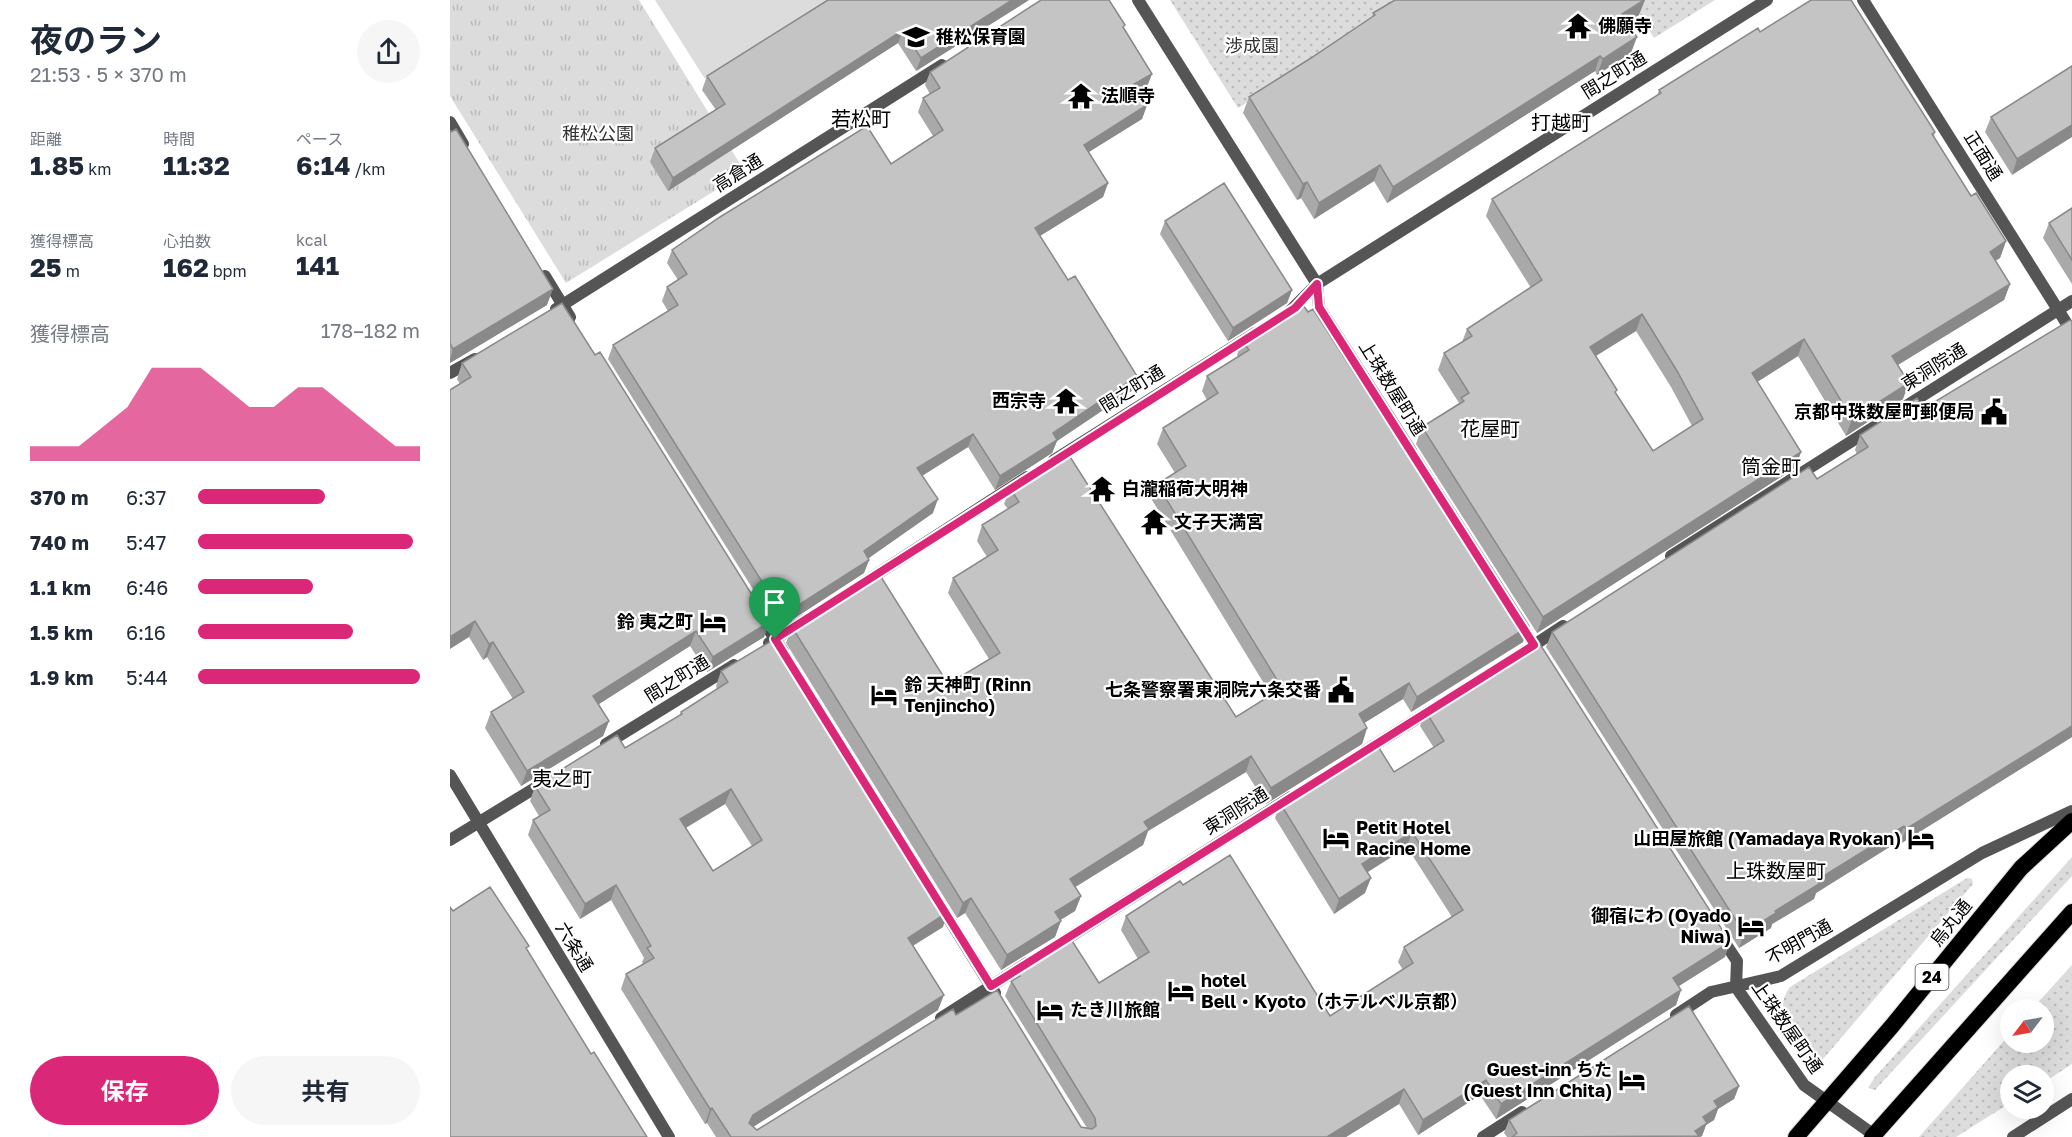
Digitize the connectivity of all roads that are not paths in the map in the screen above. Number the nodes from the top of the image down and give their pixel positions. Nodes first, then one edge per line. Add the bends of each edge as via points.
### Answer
1 (1138, 0) edge
2 (1767, 0) edge
3 (1863, 0) edge
4 (954, 57) edge
5 (450, 122) edge
6 (469, 153) edge
7 (538, 264) edge
8 (1317, 284) junction
9 (2072, 302) edge
10 (563, 305) junction
11 (2058, 310) junction
12 (542, 318) edge
13 (575, 325) edge
14 (2072, 332) edge
15 (491, 349) edge
16 (450, 374) edge
17 (1420, 466) edge
18 (1660, 563) edge
19 (853, 589) edge
20 (750, 600) edge
21 (814, 614) edge
22 (1573, 619) edge
23 (775, 639) junction
24 (1514, 657) edge
25 (788, 659) edge
26 (1454, 695) edge
27 (590, 754) edge
28 (1353, 758) edge
29 (560, 772) edge
30 (450, 775) edge
31 (1303, 790) edge
32 (2072, 811) edge
33 (2072, 821) edge
34 (478, 824) junction
35 (450, 840) edge
36 (930, 887) edge
37 (2072, 912) edge
38 (1712, 922) edge
39 (991, 986) junction
40 (1736, 987) junction
41 (1004, 1006) edge
42 (931, 1024) edge
43 (1662, 1024) edge
44 (2072, 1099) edge
45 (1827, 1100) junction
46 (1533, 1106) edge
47 (1873, 1136) edge
48 (669, 1137) edge
49 (1483, 1137) edge
50 (1796, 1137) edge
51 (2013, 1137) edge

1 - 8 street, 上珠数屋町通
2 - 8 street, 間之町通
3 - 11 street, 正面通
4 - 10 street, 高倉通
5 - 6 street
7 - 10 street
8 - 17 street, 上珠数屋町通 via 1319,307
8 - 19 street, 間之町通 via 1295,308
9 - 11 street, 東洞院通
10 - 12 street, 高倉通
10 - 13 street
11 - 14 street, 正面通
11 - 18 street, 東洞院通
15 - 16 street
20 - 23 street
21 - 23 street, 間之町通
22 - 24 street
23 - 25 street
23 - 27 street, 間之町通
26 - 28 street
29 - 34 street
30 - 34 street, 六条通
31 - 39 street, 東洞院通
32 - 40 street, 不明門通 via 1982,853 1781,976
33 - 45 highway, 烏丸通 / 24 via 2021,868
34 - 35 street
34 - 48 street, 六条通
36 - 39 street
37 - 47 highway
38 - 40 street, 上珠数屋町通 via 1737,961
39 - 41 street
39 - 42 street, 東洞院通
40 - 43 street, 不明門通 via 1711,992
40 - 45 street, 上珠数屋町通 via 1804,1085
44 - 51 street
45 - 47 street, 上珠数屋町通
45 - 50 highway, 烏丸通 / 24
46 - 49 street

